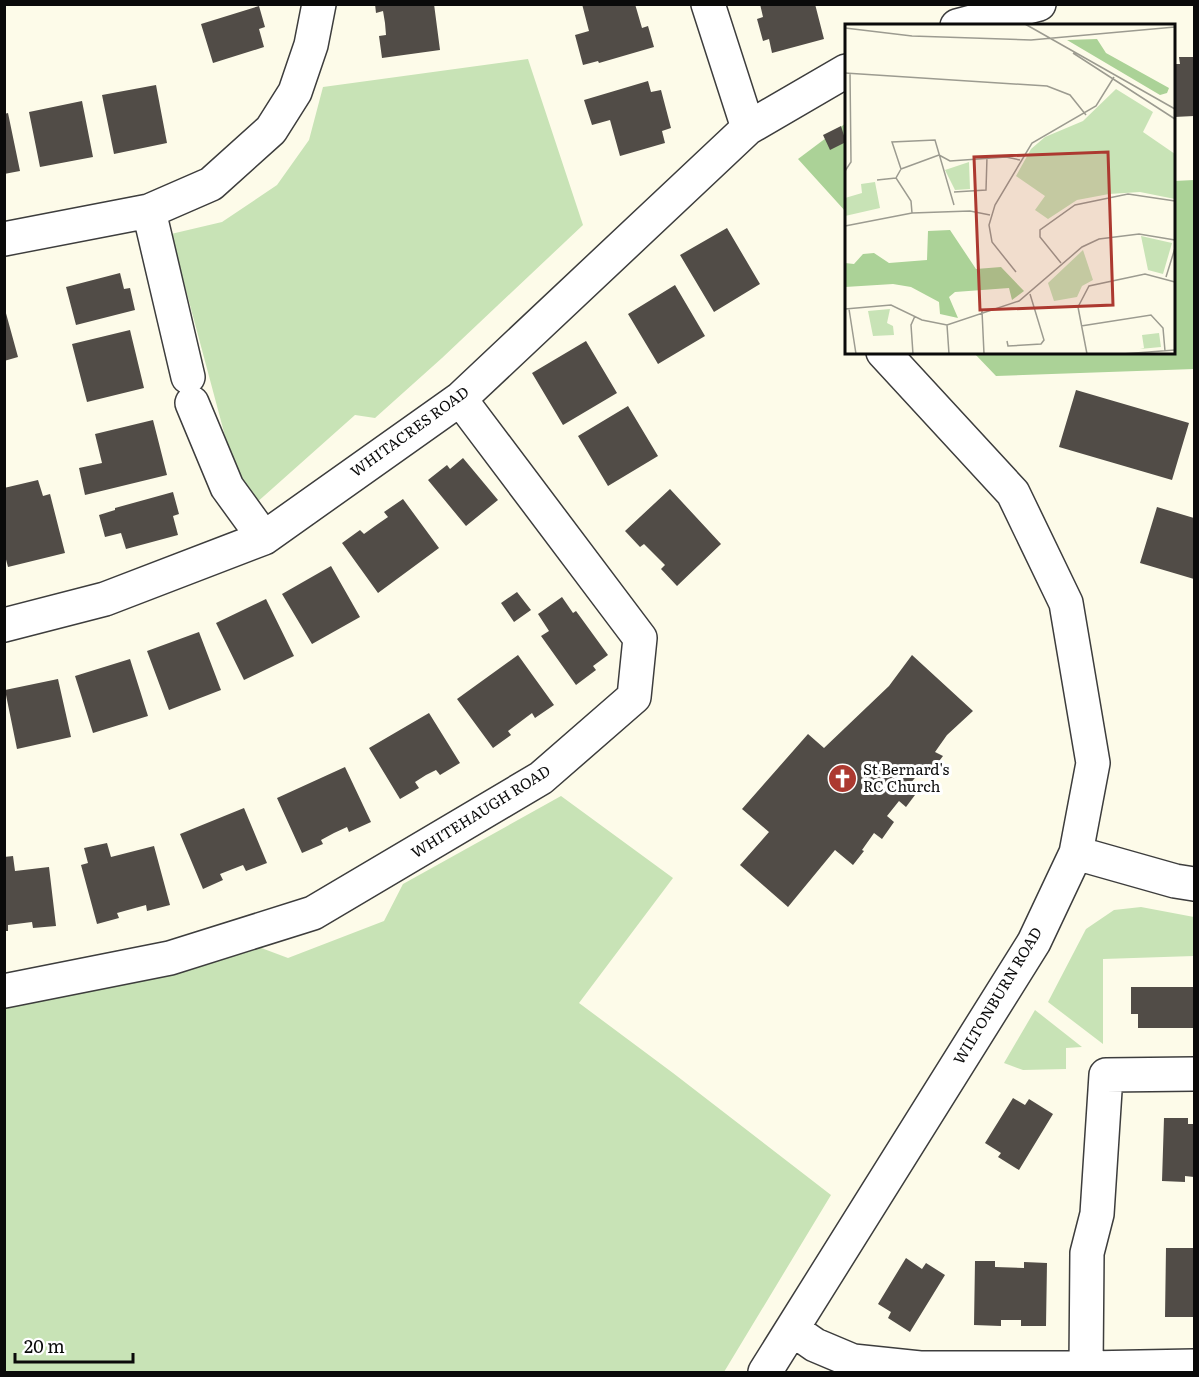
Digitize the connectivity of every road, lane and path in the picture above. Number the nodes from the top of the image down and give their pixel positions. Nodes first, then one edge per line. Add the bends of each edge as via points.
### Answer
1 (319, 4) edge
2 (708, 4) edge
3 (1039, 4) edge
4 (964, 24) edge
5 (845, 72) edge
6 (748, 128) junction
7 (149, 211) junction
8 (4, 239) edge
9 (885, 354) edge
10 (460, 399) junction
11 (264, 538) junction
12 (4, 625) edge
13 (1076, 853) junction
14 (1194, 884) edge
15 (4, 991) edge
16 (1194, 1074) edge
17 (792, 1329) junction
18 (1194, 1366) edge
19 (1086, 1368) junction
20 (765, 1372) edge

1 - 7 street via 296,92 272,130 211,183
2 - 6 street
3 - 4 street
5 - 6 street, WHITACRES ROAD
6 - 10 street, WHITACRES ROAD
7 - 8 street
7 - 11 street via 190,390 227,487
9 - 13 street, WILTONBURN ROAD via 1013,493 1066,603 1093,763
10 - 11 street, WHITACRES ROAD
10 - 15 street, WHITEHAUGH ROAD via 640,638 634,698 541,778 313,913 170,958
11 - 12 street, WHITACRES ROAD via 105,598
13 - 14 street
13 - 17 street, WILTONBURN ROAD via 1034,942
16 - 19 street via 1106,1075 1097,1214 1088,1253
17 - 19 street via 815,1345 853,1361 920,1368
17 - 20 street, WILTONBURN ROAD
18 - 19 street

